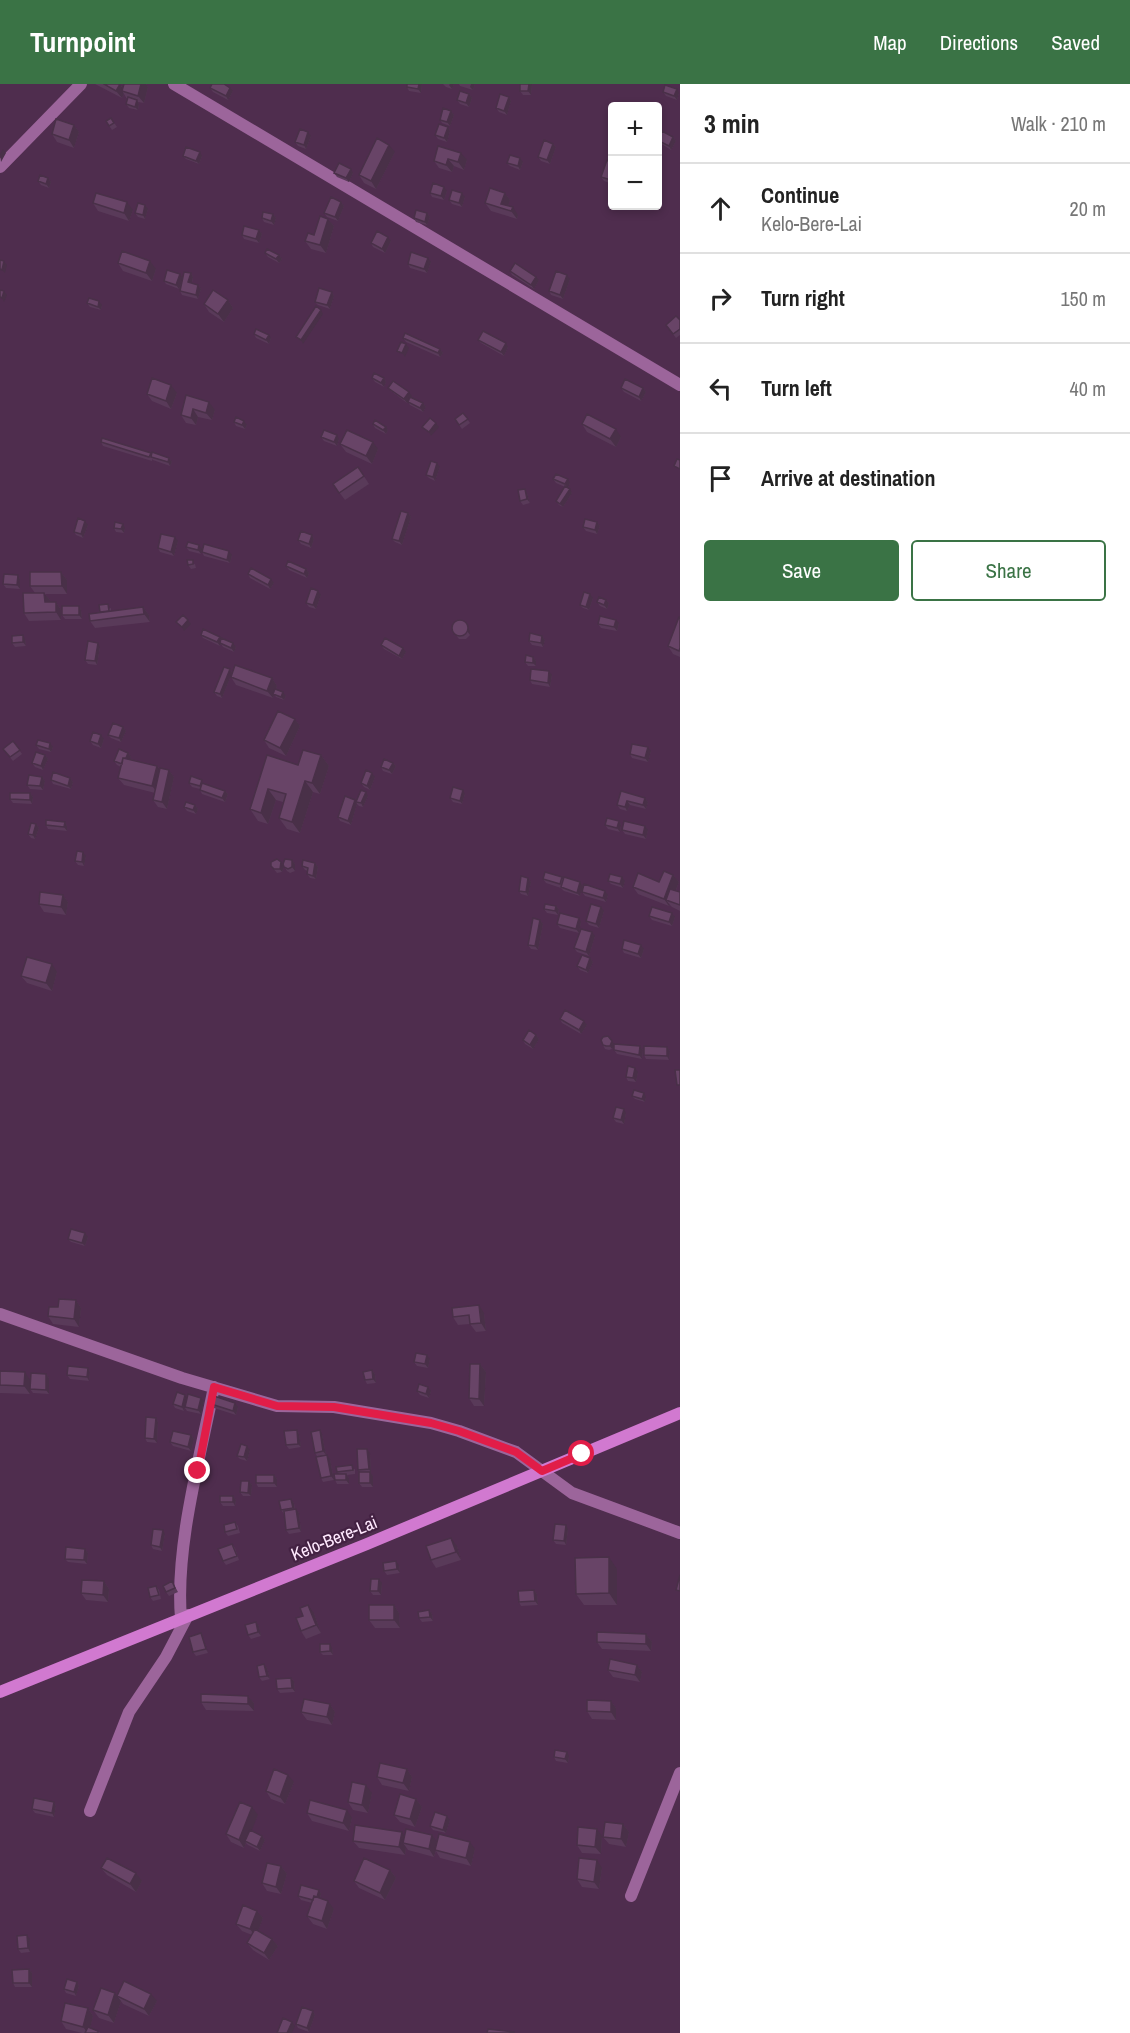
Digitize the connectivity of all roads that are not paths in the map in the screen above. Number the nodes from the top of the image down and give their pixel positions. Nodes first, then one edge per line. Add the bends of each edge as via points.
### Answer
1 (81, 84) edge
2 (174, 84) edge
3 (0, 167) edge
4 (680, 385) edge
5 (0, 1314) edge
6 (214, 1387) junction
7 (680, 1413) edge
8 (542, 1471) junction
9 (680, 1533) edge
10 (185, 1617) junction
11 (0, 1692) edge
12 (680, 1773) edge
13 (90, 1811) dead end
14 (631, 1896) dead end

1 - 3 street
2 - 4 street
5 - 6 street
6 - 8 street via 277,1406 334,1407 431,1423 516,1452
6 - 10 street via 185,1533 180,1599
7 - 8 main road, Kelo-Bere-Lai
8 - 9 street via 572,1493
8 - 10 main road, Kelo-Bere-Lai
10 - 11 main road, Kelo-Bere-Lai
10 - 13 street via 166,1657 129,1712
12 - 14 street

